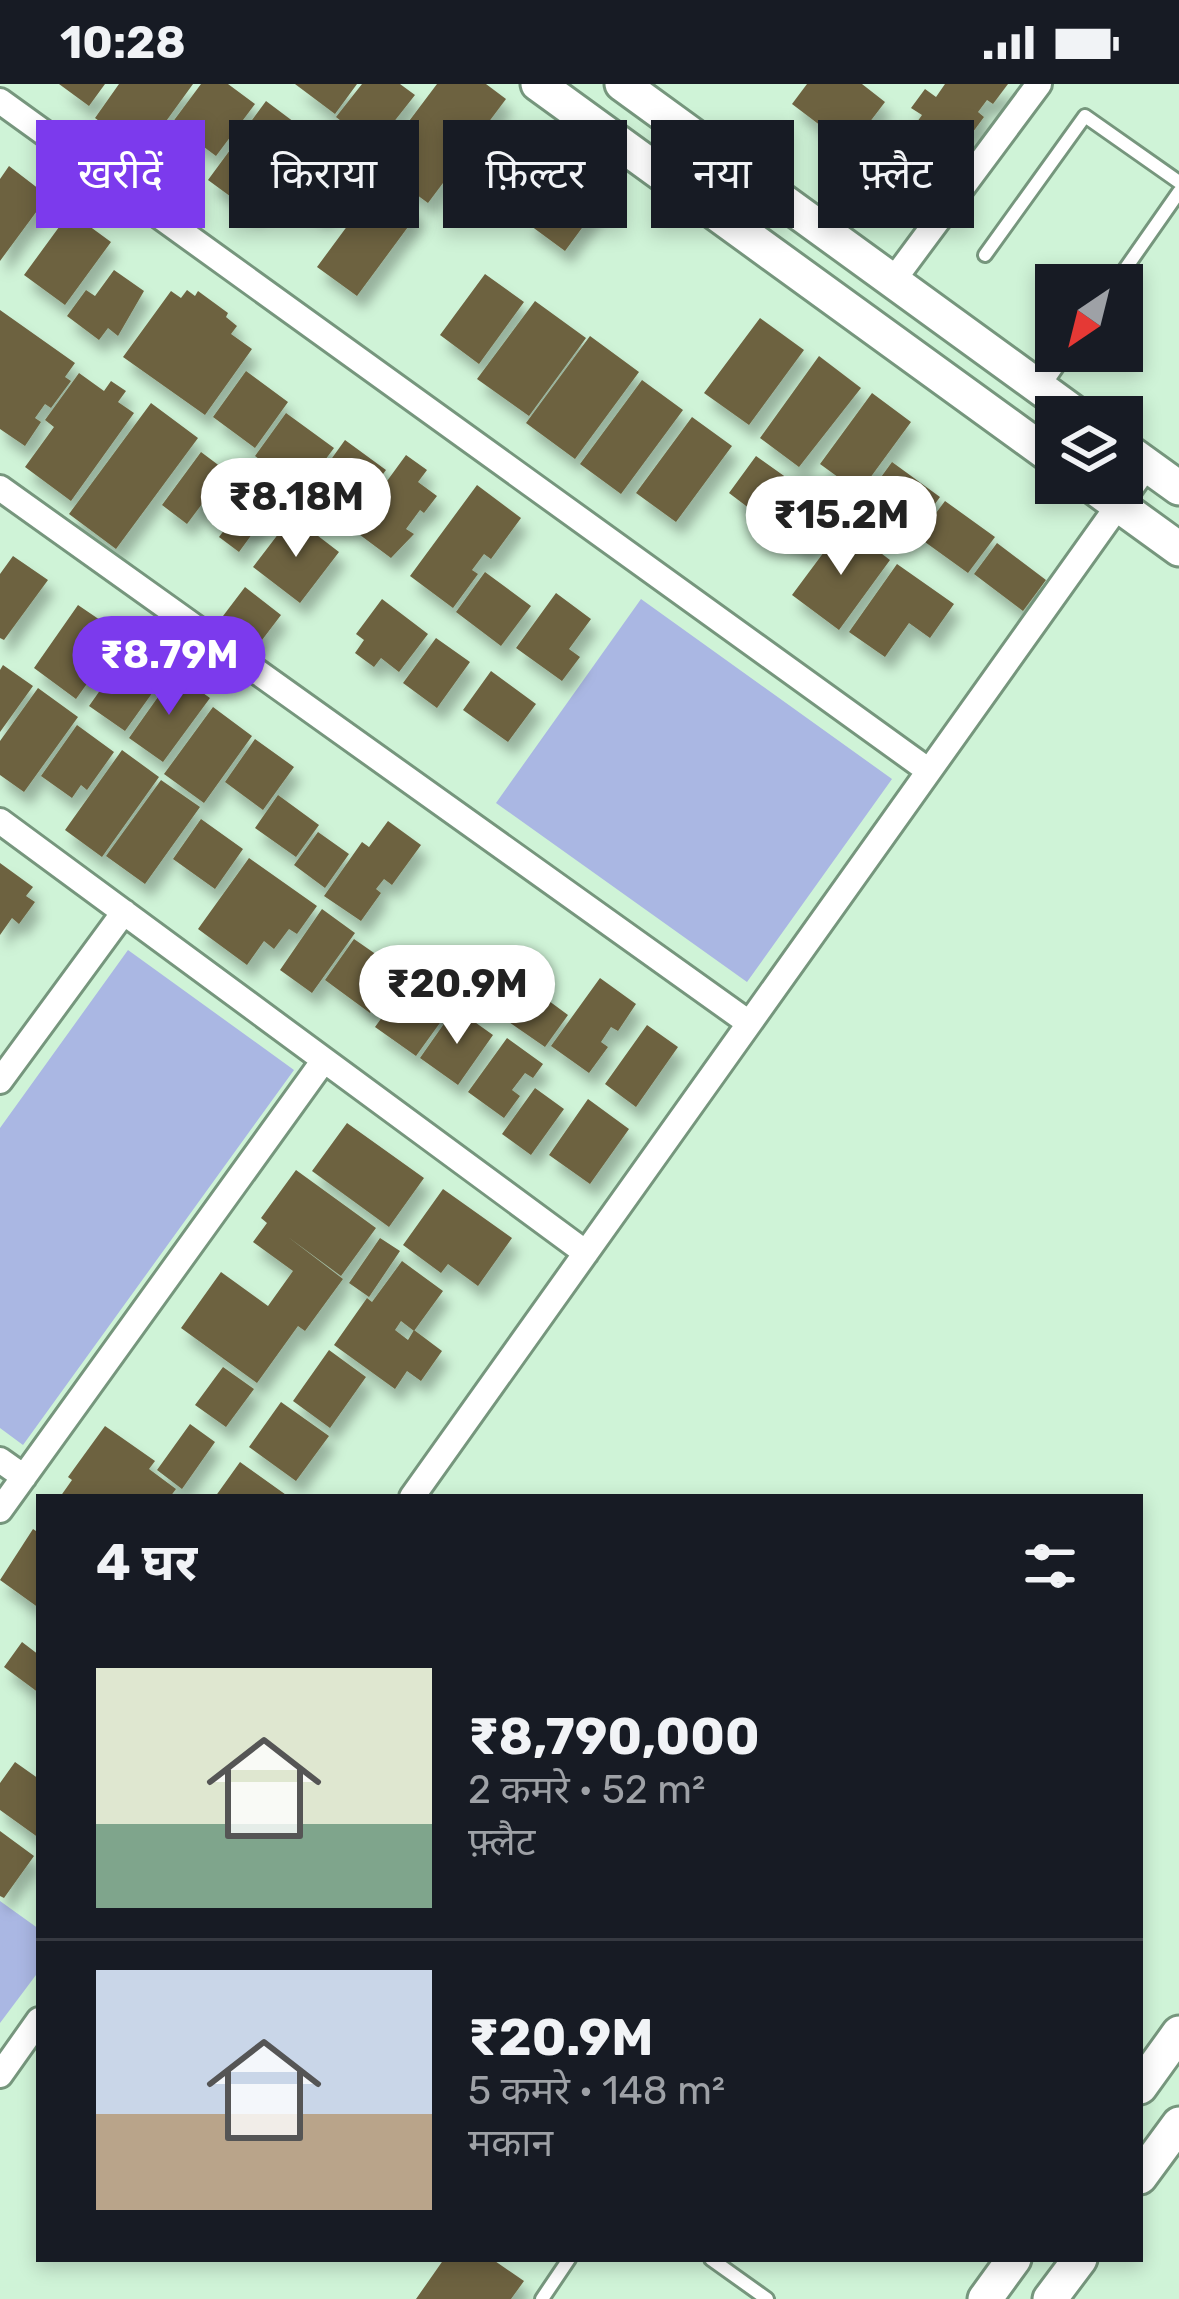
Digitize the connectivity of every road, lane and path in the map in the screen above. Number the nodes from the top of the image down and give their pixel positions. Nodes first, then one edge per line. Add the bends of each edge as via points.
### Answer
1 (538, 84) edge
2 (622, 84) edge
3 (1039, 84) edge
4 (0, 101) edge
5 (1179, 182) edge
6 (1179, 192) edge
7 (985, 255) dead end
8 (1129, 264) edge
9 (892, 282) junction
10 (1053, 372) edge
11 (1041, 389) junction
12 (1051, 396) edge
13 (1035, 445) edge
14 (1143, 462) edge
15 (0, 488) edge
16 (1179, 488) edge
17 (1118, 505) joint
18 (1179, 549) edge
19 (929, 771) junction
20 (0, 821) edge
21 (124, 912) junction
22 (749, 1023) junction
23 (324, 1060) junction
24 (0, 1082) edge
25 (586, 1253) junction
26 (0, 1460) edge
27 (24, 1477) junction
28 (414, 1494) edge
29 (0, 1510) edge
30 (36, 2024) edge
31 (1179, 2033) edge
32 (0, 2075) edge
33 (1143, 2082) edge
34 (1179, 2124) edge
35 (1143, 2173) edge
36 (566, 2262) edge
37 (715, 2262) edge
38 (1012, 2262) edge
39 (1078, 2262) edge
40 (542, 2299) edge
41 (767, 2299) edge
42 (985, 2299) edge
43 (1050, 2299) edge

1 - 13 street
2 - 9 street
3 - 9 street
4 - 19 street
5 - 7 lane via 1085,116
6 - 8 lane
9 - 11 street
10 - 11 lane
11 - 12 street
14 - 16 street
15 - 22 street
17 - 18 street
17 - 19 street
19 - 22 street
20 - 21 street
21 - 23 street
21 - 24 street
22 - 25 street
23 - 25 street
23 - 27 street
25 - 28 street
26 - 27 street
27 - 29 street
30 - 32 street
31 - 33 street
34 - 35 street
36 - 40 lane
37 - 41 lane
38 - 42 street
39 - 43 street

